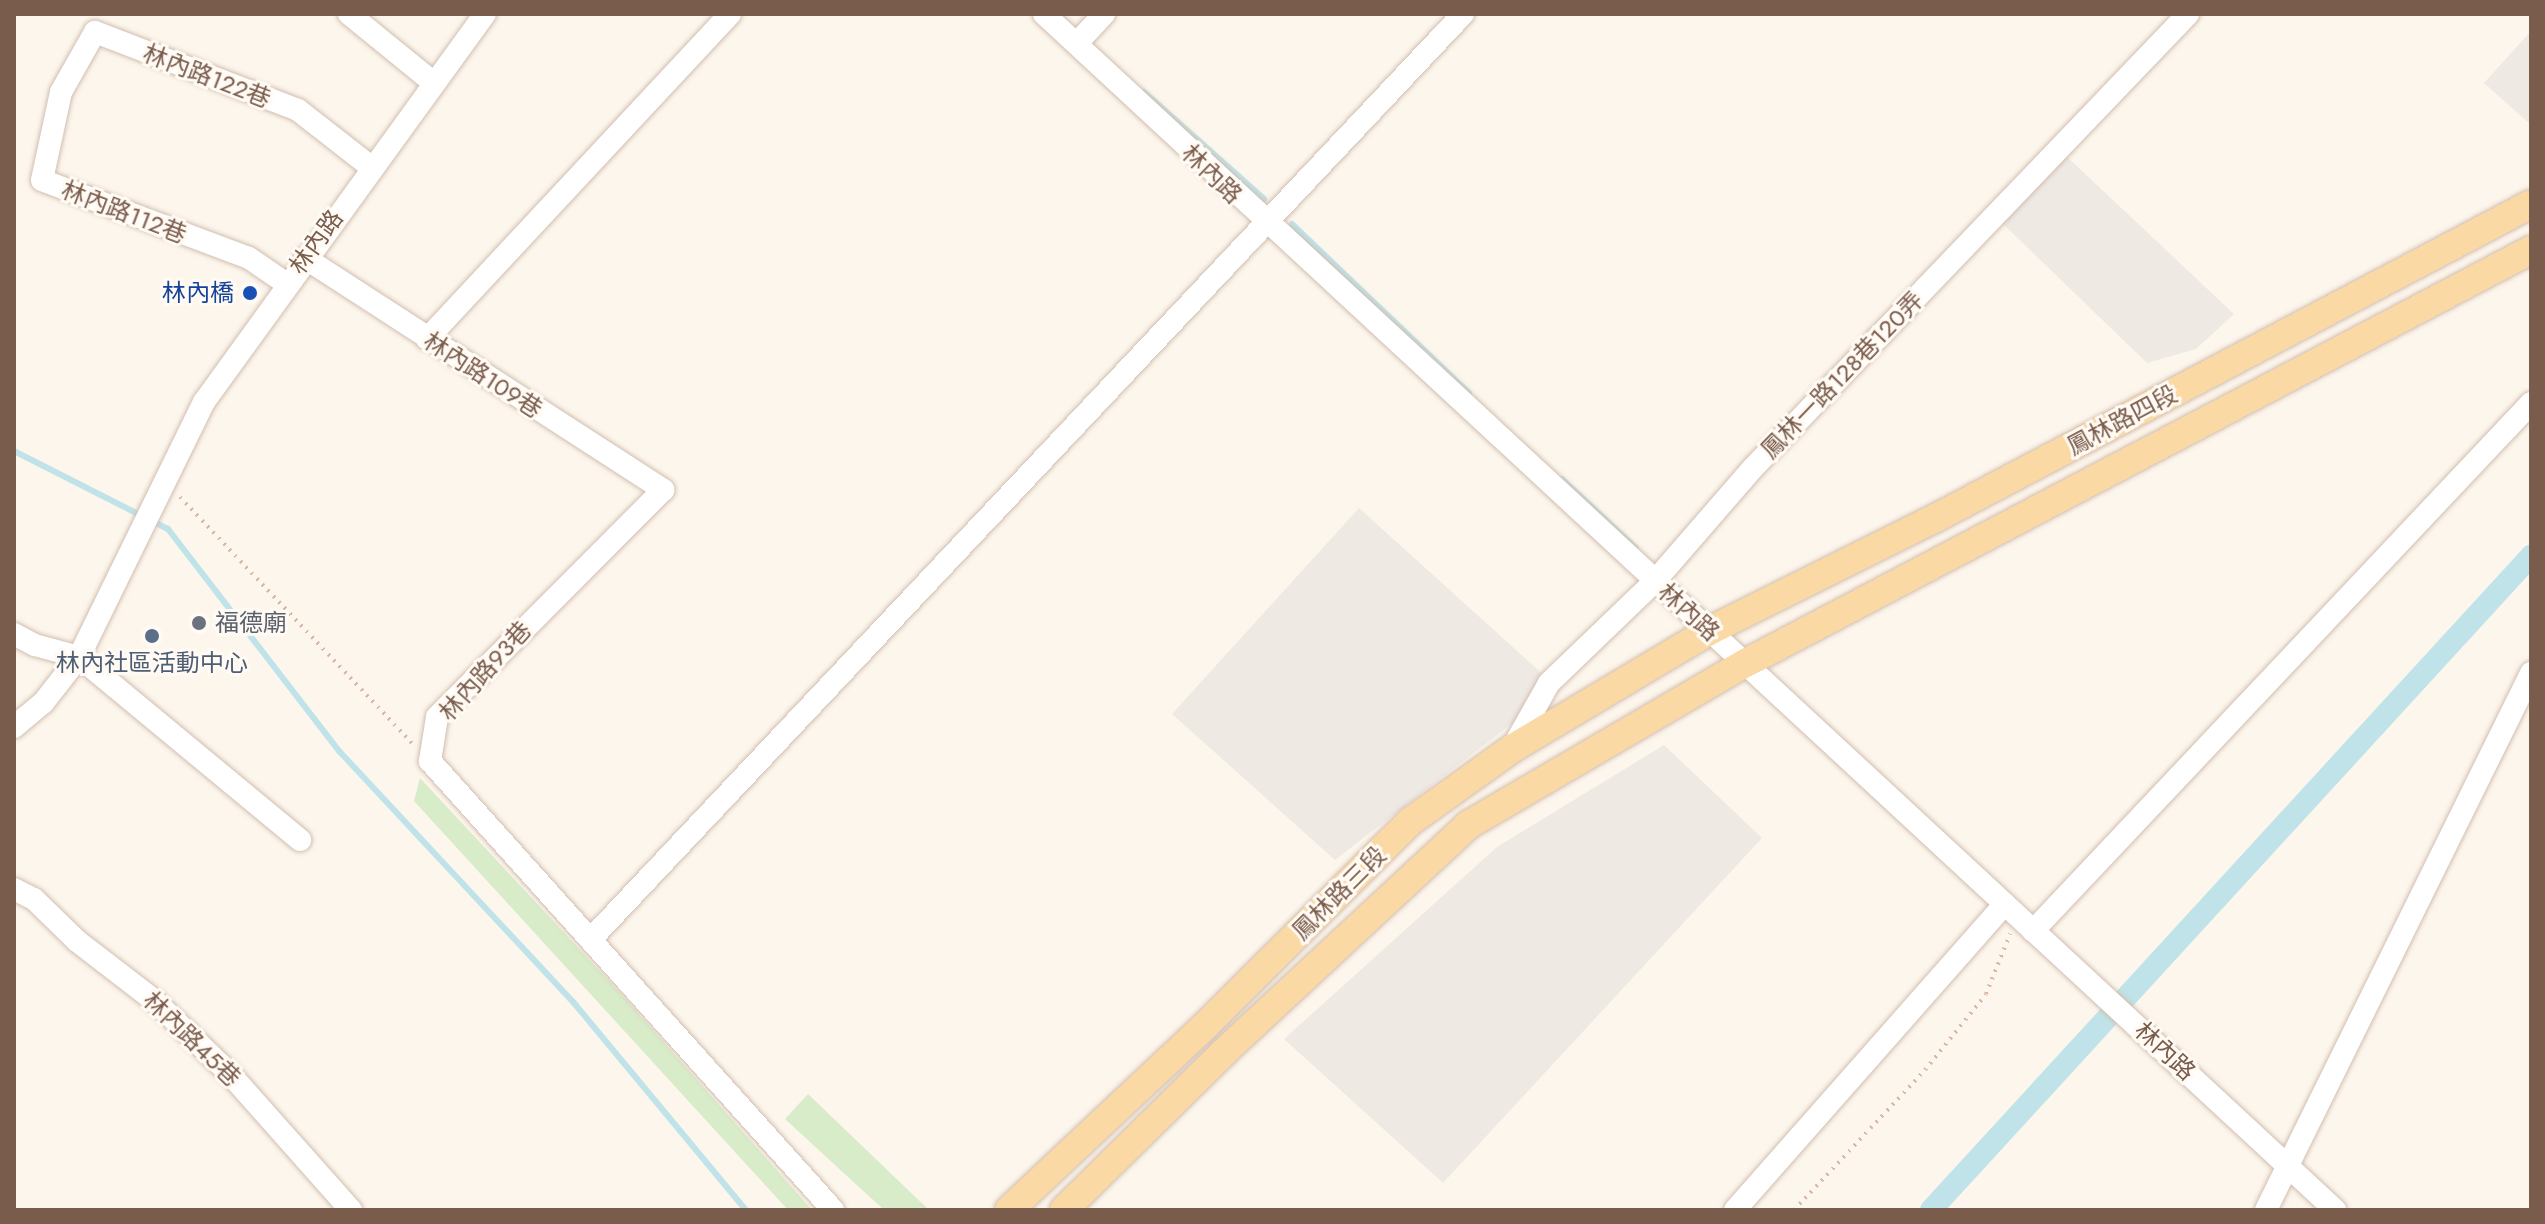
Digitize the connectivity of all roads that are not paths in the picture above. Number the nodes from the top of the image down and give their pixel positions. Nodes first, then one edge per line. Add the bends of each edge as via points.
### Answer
1 (349, 14) edge
2 (485, 14) edge
3 (730, 14) edge
4 (1044, 14) edge
5 (1104, 14) edge
6 (1463, 14) edge
7 (2188, 14) edge
8 (1077, 43) junction
9 (434, 83) junction
10 (61, 92) joint
11 (371, 167) junction
12 (2531, 204) edge
13 (1266, 224) junction
14 (2531, 250) edge
15 (305, 258) junction
16 (287, 284) junction
17 (427, 339) junction
18 (2531, 403) edge
19 (663, 490) joint
20 (1655, 581) junction
21 (1711, 630) junction
22 (14, 634) edge
23 (79, 657) junction
24 (1744, 664) junction
25 (2531, 673) edge
26 (14, 727) edge
27 (1513, 748) junction
28 (300, 840) dead end
29 (14, 889) edge
30 (2019, 918) junction
31 (591, 939) junction
32 (2285, 1164) junction
33 (351, 1210) edge
34 (833, 1210) edge
35 (1009, 1210) edge
36 (1064, 1210) edge
37 (1735, 1210) edge
38 (2266, 1210) edge
39 (2335, 1210) edge

1 - 9 street
2 - 9 street, 林內路
3 - 17 street
4 - 8 street, 林內路
5 - 8 street
6 - 13 street
7 - 20 street, 鳳林一路128巷120弄 via 1753,468
8 - 13 street, 林內路
9 - 11 street, 林內路
10 - 11 street, 林內路122巷 via 95,32 298,110
10 - 16 street, 林內路112巷 via 42,180 249,258
11 - 15 street, 林內路
12 - 21 main road, 鳳林路四段 via 1932,520
13 - 20 street, 林內路 via 1474,408
13 - 31 street
14 - 24 main road, 鳳林路四段
15 - 16 street, 林內路
15 - 17 street, 林內路109巷
16 - 23 street, 林內路 via 204,402
17 - 19 street, 林內路109巷
18 - 30 street
19 - 31 street, 林內路93巷 via 437,717 430,761
20 - 21 street, 林內路
20 - 27 street, 鳳林一路128巷120弄 via 1549,683
21 - 24 street, 林內路
21 - 27 main road, 鳳林路三段
22 - 23 street
23 - 26 street via 43,703
23 - 28 street
24 - 30 street, 林內路
24 - 36 main road, 鳳林路三段 via 1468,825
25 - 32 street
27 - 35 main road, 鳳林路三段 via 1411,821 1206,1025
29 - 33 street, 林內路45巷 via 34,899 77,941 155,1001 231,1075
30 - 32 street, 林內路
30 - 37 street
31 - 34 street
32 - 38 street
32 - 39 street, 林內路

